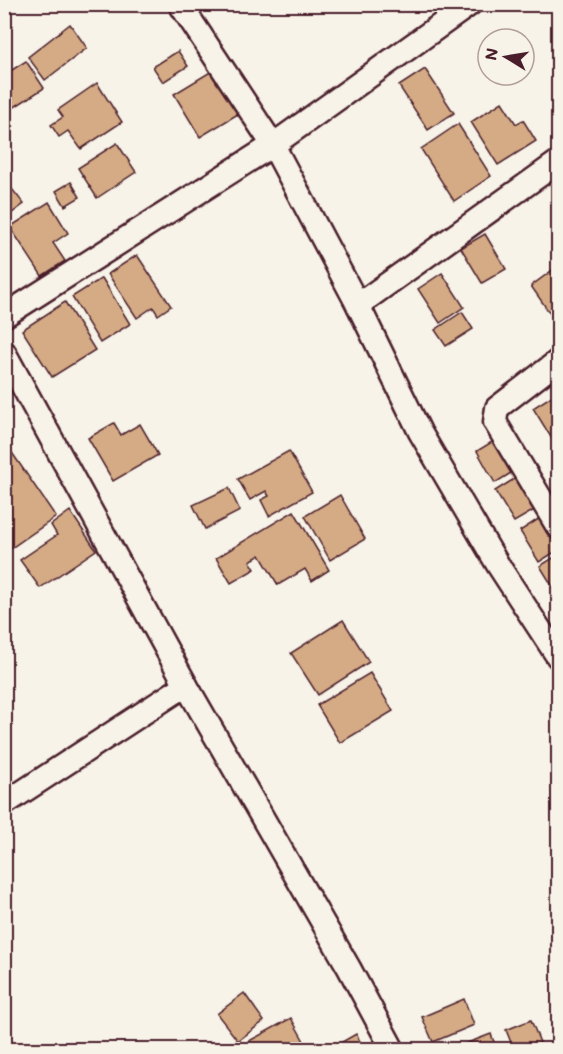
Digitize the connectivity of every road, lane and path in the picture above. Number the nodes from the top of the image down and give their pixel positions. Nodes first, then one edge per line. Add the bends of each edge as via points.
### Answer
1 (180, 4) edge
2 (470, 4) edge
3 (273, 145) junction
4 (558, 162) edge
5 (358, 304) junction
6 (4, 316) edge
7 (4, 352) edge
8 (558, 361) edge
9 (558, 527) edge
10 (558, 657) edge
11 (186, 685) junction
12 (4, 804) edge
13 (393, 1050) edge

1 - 3 street
2 - 3 street
3 - 5 street
3 - 6 street
4 - 5 street
5 - 10 street via 420,432 498,565
7 - 11 street
8 - 9 street via 497,408 495,422
11 - 12 street
11 - 13 street

